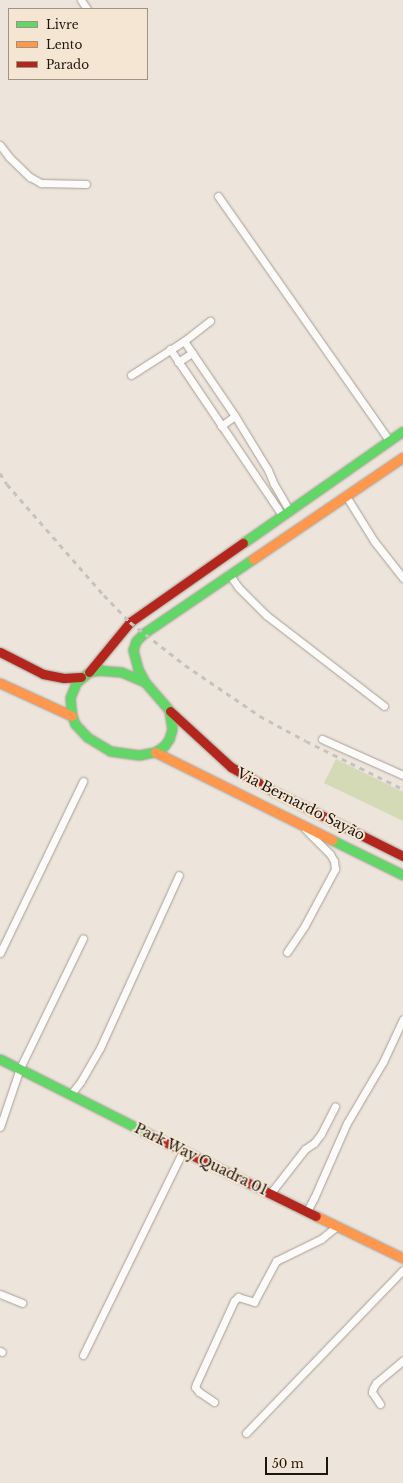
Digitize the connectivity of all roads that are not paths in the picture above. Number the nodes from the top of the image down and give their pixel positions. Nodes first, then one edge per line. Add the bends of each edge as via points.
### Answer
1 (0, 146) edge
2 (86, 184) dead end
3 (218, 196) dead end
4 (210, 320) dead end
5 (184, 340) junction
6 (170, 349) junction
7 (192, 353) junction
8 (178, 362) junction
9 (131, 375) dead end
10 (235, 416) junction
11 (221, 426) junction
12 (403, 431) edge
13 (390, 440) junction
14 (403, 457) edge
15 (268, 470) junction
16 (256, 476) junction
17 (346, 496) junction
18 (286, 512) junction
19 (229, 574) junction
20 (403, 578) edge
21 (0, 652) edge
22 (85, 674) junction
23 (145, 682) junction
24 (0, 683) edge
25 (384, 706) dead end
26 (169, 711) junction
27 (72, 716) junction
28 (322, 739) dead end
29 (155, 752) junction
30 (403, 775) edge
31 (83, 781) dead end
32 (300, 825) junction
33 (403, 856) edge
34 (179, 875) dead end
35 (403, 875) edge
36 (83, 938) dead end
37 (287, 952) dead end
38 (0, 953) edge
39 (403, 1020) edge
40 (0, 1058) edge
41 (20, 1068) junction
42 (71, 1094) junction
43 (335, 1106) dead end
44 (0, 1127) edge
45 (183, 1151) junction
46 (269, 1192) junction
47 (307, 1211) junction
48 (337, 1226) junction
49 (403, 1258) edge
50 (403, 1270) edge
51 (0, 1294) edge
52 (22, 1303) dead end
53 (83, 1355) dead end
54 (403, 1360) edge
55 (214, 1402) dead end
56 (380, 1404) dead end
57 (246, 1434) dead end

1 - 2 street via 30,178 41,183
3 - 13 street
4 - 5 street
5 - 6 street
5 - 7 street
6 - 8 street
6 - 9 street
7 - 8 street
7 - 10 street
8 - 11 street
10 - 11 street
10 - 15 street
11 - 16 street
12 - 13 main road
13 - 18 main road
14 - 17 main road
15 - 16 street
15 - 18 street
16 - 18 street
17 - 19 main road
17 - 20 street via 374,541
18 - 22 main road via 130,622
19 - 23 main road via 136,641 134,658
19 - 25 street via 238,587 266,615
21 - 22 main road via 43,674 64,678
22 - 23 main road via 100,670 121,672
22 - 27 main road via 76,683 70,698
23 - 26 main road
24 - 27 main road
26 - 29 main road via 172,729 169,739
26 - 33 main road, Via Bernardo Sayão via 231,767 271,790
27 - 29 main road via 74,724 87,738 110,751 139,755
28 - 30 street
29 - 32 main road
31 - 38 street
32 - 35 main road
32 - 37 street via 330,854 335,869 305,925
34 - 42 street via 100,1048 82,1081
36 - 41 street
39 - 47 street via 383,1062 347,1123
40 - 41 main road, Park Way Quadra 01
41 - 42 main road, Park Way Quadra 01
41 - 44 street
42 - 45 main road, Park Way Quadra 01
43 - 46 street via 321,1134
45 - 46 main road, Park Way Quadra 01
45 - 53 street
46 - 47 main road, Park Way Quadra 01
47 - 48 main road, Park Way Quadra 01
48 - 49 main road, Park Way Quadra 01
48 - 55 street via 321,1239 276,1261 254,1302 238,1297 234,1301 195,1387
50 - 57 street
51 - 52 street
54 - 56 street via 376,1382 372,1392

